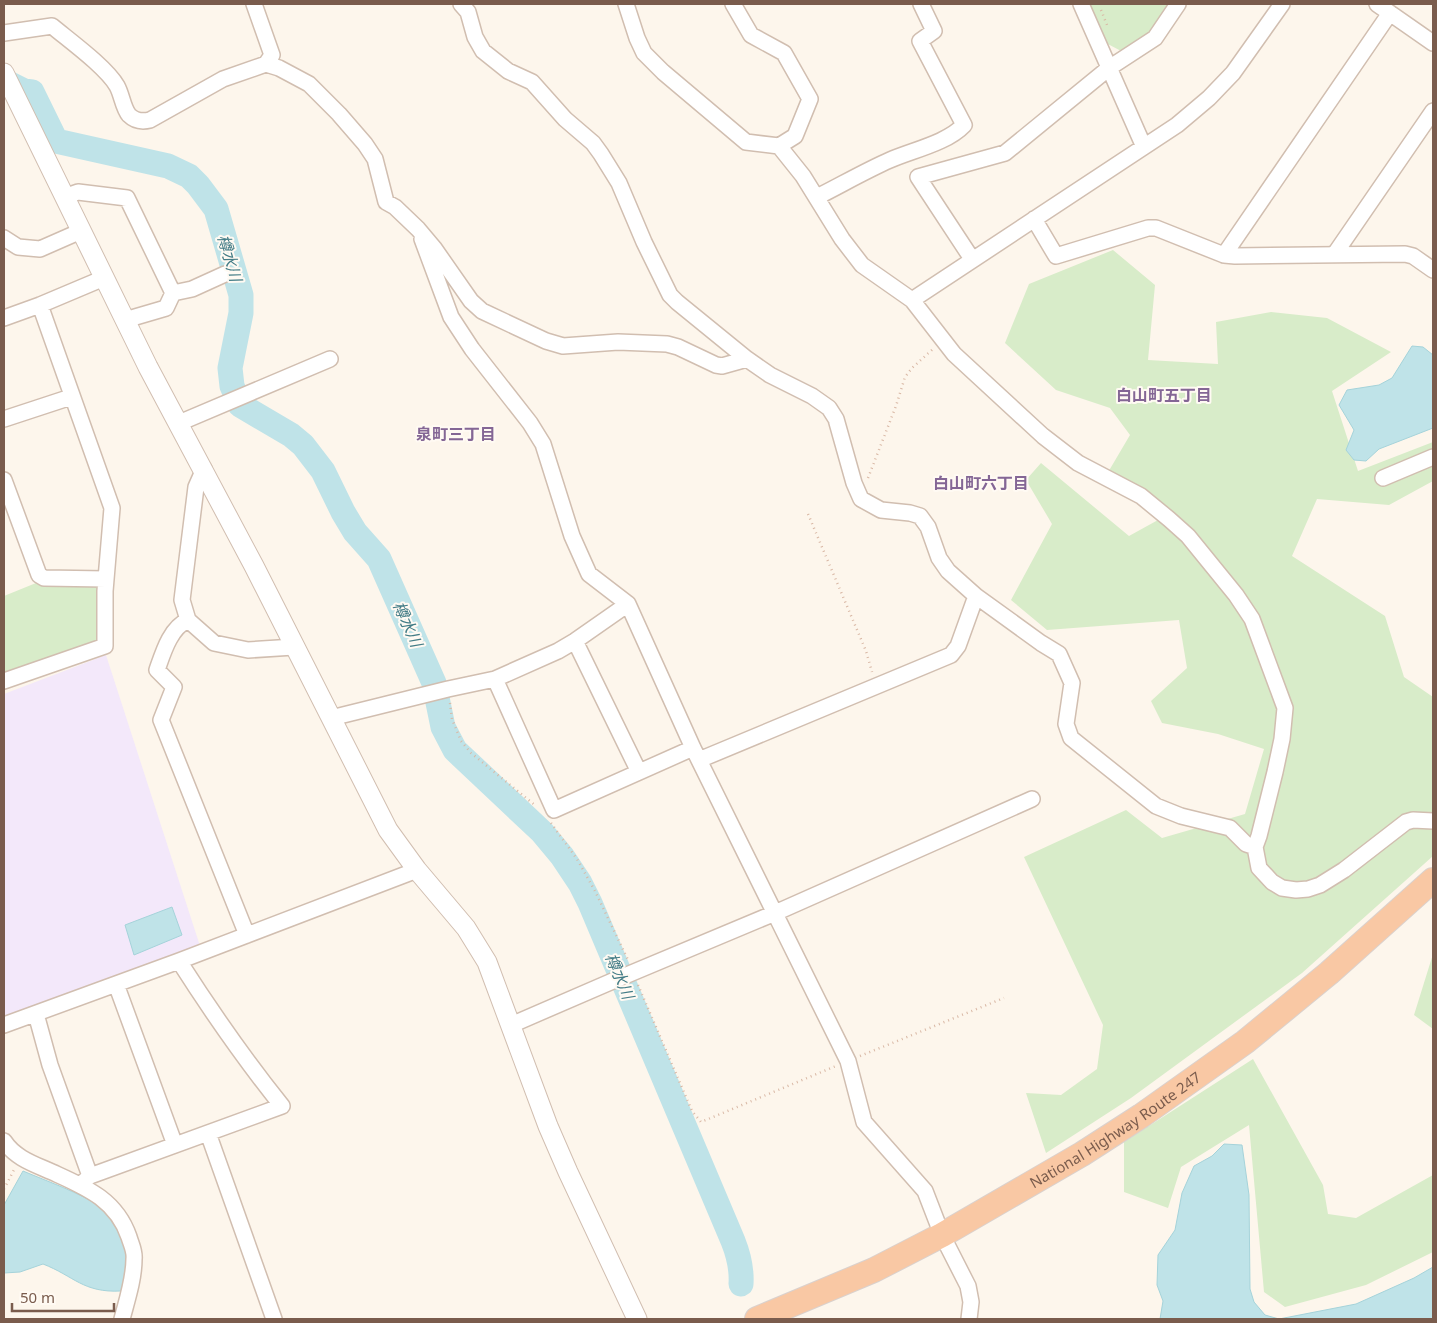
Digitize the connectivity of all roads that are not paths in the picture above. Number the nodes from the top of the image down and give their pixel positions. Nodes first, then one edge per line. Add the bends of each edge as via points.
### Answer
1 (254, 4) edge
2 (461, 4) edge
3 (626, 4) edge
4 (733, 4) edge
5 (920, 4) edge
6 (1081, 4) edge
7 (1178, 4) edge
8 (1282, 4) edge
9 (1377, 4) edge
10 (1390, 13) junction
11 (4, 33) edge
12 (1433, 43) edge
13 (266, 64) junction
14 (1109, 68) junction
15 (4, 73) edge
16 (1433, 111) edge
17 (779, 146) junction
18 (1144, 147) junction
19 (64, 197) junction
20 (817, 197) junction
21 (1034, 219) junction
22 (418, 229) junction
23 (81, 231) junction
24 (4, 238) edge
25 (1224, 255) junction
26 (1334, 255) junction
27 (972, 259) junction
28 (1433, 270) edge
29 (225, 274) dead end
30 (104, 278) junction
31 (173, 293) junction
32 (912, 300) junction
33 (40, 305) junction
34 (4, 318) edge
35 (125, 320) junction
36 (330, 359) dead end
37 (747, 359) junction
38 (71, 397) junction
39 (4, 419) edge
40 (179, 423) junction
41 (1433, 457) edge
42 (204, 469) junction
43 (1384, 478) dead end
44 (4, 480) edge
45 (106, 579) junction
46 (976, 596) junction
47 (628, 604) junction
48 (188, 620) junction
49 (575, 641) junction
50 (294, 647) junction
51 (495, 679) junction
52 (4, 680) edge
53 (331, 718) junction
54 (696, 754) junction
55 (639, 772) junction
56 (1032, 799) dead end
57 (1433, 821) edge
58 (1254, 847) junction
59 (417, 870) junction
60 (1433, 880) edge
61 (775, 914) junction
62 (247, 935) junction
63 (179, 961) junction
64 (116, 984) junction
65 (36, 1014) junction
66 (4, 1025) edge
67 (511, 1025) junction
68 (208, 1133) junction
69 (4, 1141) edge
70 (174, 1146) junction
71 (85, 1180) junction
72 (942, 1235) junction
73 (122, 1319) edge
74 (274, 1319) edge
75 (637, 1319) edge
76 (757, 1319) edge
77 (969, 1319) edge

1 - 13 street via 272,55
2 - 37 street via 468,12 483,51 508,71 532,82 601,154 619,183 670,295
3 - 17 street via 640,45 663,72 746,142
4 - 17 street via 751,35 784,52 810,99 795,136
5 - 20 street via 934,31 920,41 964,125 958,132 889,160
6 - 14 street
7 - 14 street via 1155,38
8 - 18 street via 1233,72 1209,98 1178,125
9 - 10 street
10 - 12 street
10 - 25 street
11 - 13 street via 52,26 108,74 128,114 142,122 223,79
13 - 22 street via 309,84 339,114 375,159 386,202
14 - 18 street
14 - 27 street via 1004,153 918,177
15 - 19 street
16 - 26 street
17 - 20 street
18 - 21 street
19 - 23 street
19 - 31 street via 78,192 127,198
20 - 32 street via 862,265
21 - 25 street via 1056,256 1148,228 1156,228
21 - 27 street
22 - 37 street via 482,311 546,341 563,346 602,342 667,344 722,366
22 - 47 street via 450,317 543,444 572,536 589,574
23 - 24 street via 40,249 18,247
23 - 30 street
25 - 26 street
26 - 28 street via 1405,254
27 - 32 street
29 - 31 street via 192,289
30 - 33 street
30 - 35 street
31 - 35 street via 166,308
32 - 58 street via 954,354 1064,454 1141,496 1170,519 1218,572 1252,619 1285,708 1277,764
33 - 34 street
33 - 38 street
35 - 40 street
36 - 40 street
37 - 46 street via 830,408 861,499 881,510 920,516 948,571
38 - 39 street
38 - 45 street via 112,508
40 - 42 street
41 - 43 street
42 - 48 street via 196,487 182,600
42 - 50 street
44 - 45 street via 39,575 44,578
45 - 52 street via 105,646
46 - 54 street via 955,651 940,660
46 - 58 street via 1058,654 1072,683 1066,724 1071,738 1156,806 1180,816 1230,828 1246,844
47 - 49 street
47 - 54 street
48 - 50 street via 214,642 248,650
48 - 62 street via 175,630 157,670 174,687 161,720
49 - 51 street
49 - 55 street
50 - 53 street
51 - 53 street
51 - 55 street via 554,810
53 - 59 street via 388,830
54 - 55 street
54 - 61 street
56 - 61 street
57 - 58 street via 1406,822 1344,870 1308,889 1282,888 1272,882 1259,868
59 - 62 street
59 - 67 street via 477,945 487,962
60 - 72 highway, National Highway Route 247 via 1329,973 1245,1042 1082,1154
61 - 67 street
61 - 72 street via 848,1061 864,1122 925,1192
62 - 63 street
63 - 64 street
63 - 68 street via 223,1028 282,1106
64 - 65 street
64 - 70 street
65 - 66 street
65 - 71 street
67 - 75 street via 564,1164
68 - 70 street
68 - 74 street
69 - 71 street via 20,1157
70 - 71 street
71 - 73 street via 115,1210 132,1246 134,1266
72 - 76 highway, National Highway Route 247 via 874,1270
72 - 77 street via 968,1286 971,1302

